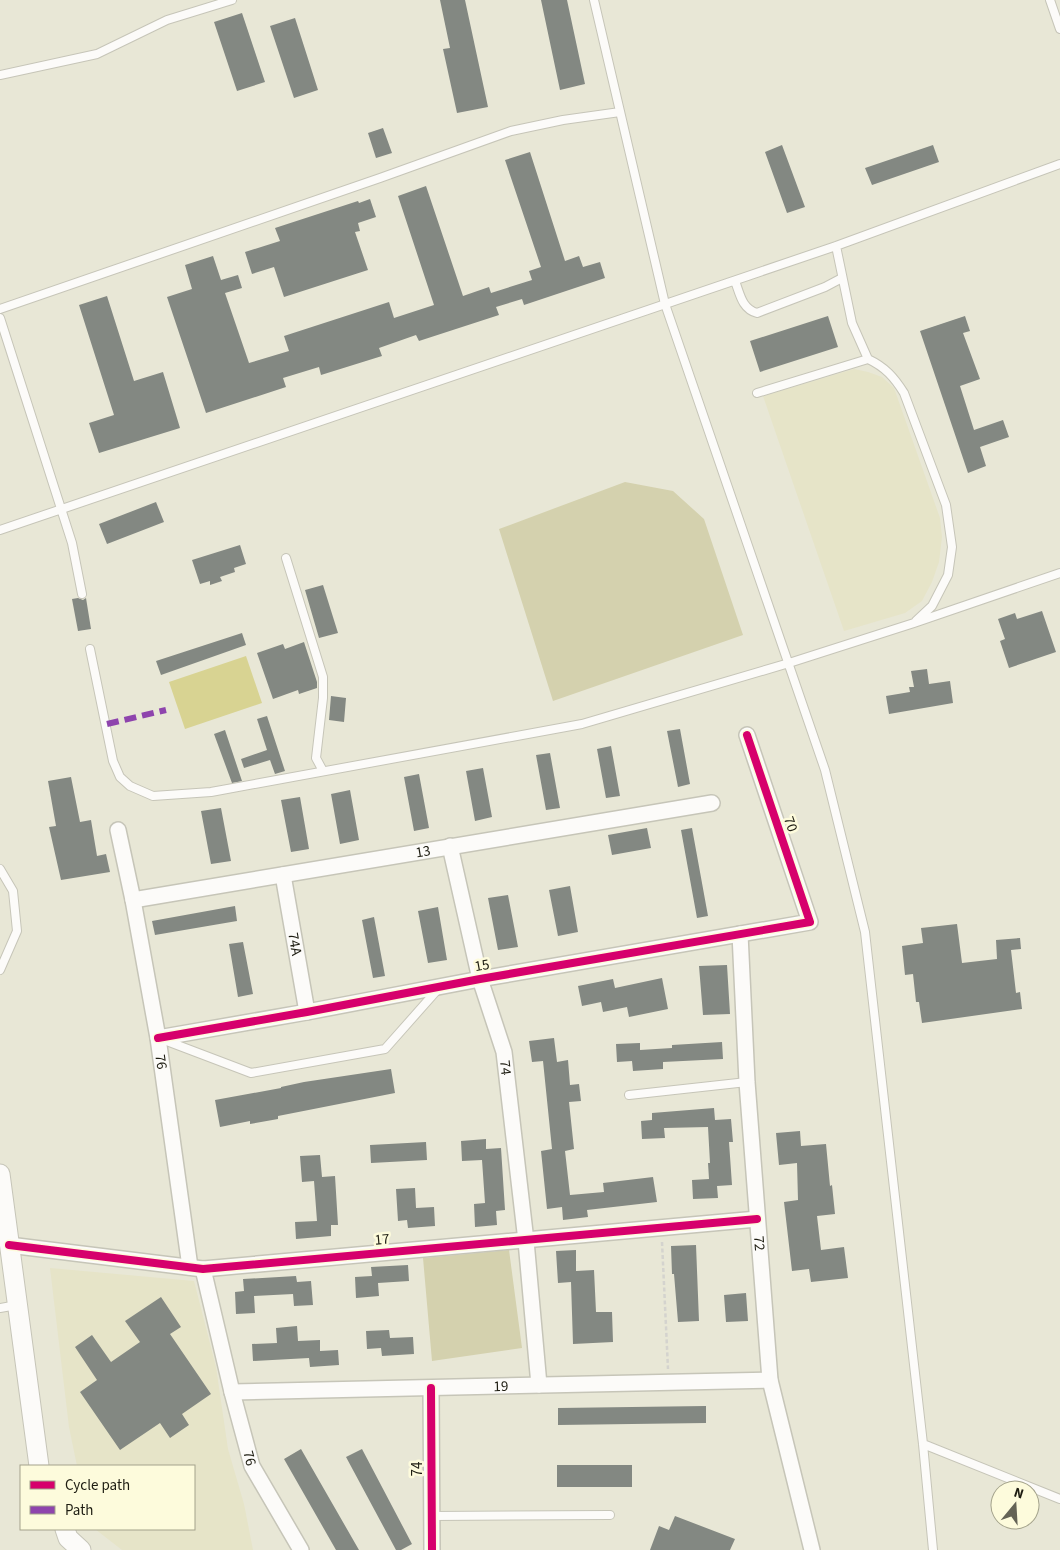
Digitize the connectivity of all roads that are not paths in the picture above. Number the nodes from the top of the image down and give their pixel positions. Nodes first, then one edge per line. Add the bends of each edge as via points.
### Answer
1 (232, 0) edge
2 (594, 0) edge
3 (1050, 0) edge
4 (1060, 29) edge
5 (0, 75) edge
6 (620, 112) junction
7 (1060, 164) edge
8 (836, 246) junction
9 (842, 278) junction
10 (735, 280) junction
11 (664, 304) junction
12 (0, 309) edge
13 (0, 318) edge
14 (868, 359) junction
15 (757, 393) dead end
16 (60, 509) junction
17 (0, 530) edge
18 (286, 558) dead end
19 (1060, 573) edge
20 (82, 594) dead end
21 (914, 623) junction
22 (90, 648) dead end
23 (789, 663) junction
24 (747, 735) dead end
25 (323, 771) junction
26 (712, 803) dead end
27 (118, 830) dead end
28 (450, 846) junction
29 (0, 869) edge
30 (283, 875) junction
31 (134, 900) junction
32 (810, 922) joint
33 (740, 934) junction
34 (0, 970) edge
35 (480, 979) junction
36 (441, 987) junction
37 (307, 1012) junction
38 (158, 1038) junction
39 (747, 1082) junction
40 (629, 1095) dead end
41 (0, 1174) edge
42 (758, 1219) junction
43 (526, 1241) junction
44 (9, 1245) junction
45 (197, 1268) junction
46 (9, 1307) edge
47 (770, 1380) junction
48 (539, 1385) junction
49 (430, 1388) junction
50 (232, 1392) junction
51 (922, 1444) junction
52 (39, 1465) edge
53 (1060, 1499) edge
54 (610, 1515) dead end
55 (432, 1516) junction
56 (65, 1530) edge
57 (432, 1534) junction
58 (812, 1549) edge
59 (81, 1550) edge
60 (301, 1550) edge
61 (425, 1550) edge
62 (432, 1550) edge
63 (933, 1550) edge

1 - 5 lane via 166,20 97,54
2 - 6 lane
3 - 4 lane
6 - 11 lane
6 - 12 lane via 511,131
7 - 8 lane
8 - 9 lane
8 - 10 lane
9 - 10 lane via 757,313 744,306
9 - 14 lane via 852,323
10 - 11 lane
11 - 16 lane
11 - 23 lane
13 - 16 lane
14 - 15 lane
14 - 21 lane via 894,376 904,393 946,505 952,547 948,575 932,606
16 - 17 lane
16 - 20 lane via 72,543
18 - 25 lane via 323,677 316,758
19 - 21 lane
21 - 23 lane
22 - 25 lane via 113,761 120,777 130,786 153,796 211,792
23 - 25 lane via 582,724
23 - 51 lane via 825,770 865,932
24 - 32 street, 70
26 - 28 street, 13
27 - 31 street, 76
28 - 30 street, 13
28 - 35 street, 74
29 - 34 lane via 13,891 16,930
30 - 31 street, 13
30 - 37 street, 74A
31 - 38 street, 76
32 - 33 street, 15
33 - 35 street, 15
33 - 39 street, 72
35 - 36 street, 15
35 - 43 street, 74 via 504,1052
36 - 37 street, 15
36 - 38 lane via 385,1049 251,1073
37 - 38 street, 15
38 - 45 street, 76
39 - 40 lane
39 - 42 street, 72
41 - 44 street
42 - 43 street, 17
42 - 47 street, 72
43 - 45 street, 17
43 - 48 street, 74
44 - 45 street, 17
44 - 46 street
45 - 50 street, 76
46 - 52 street
47 - 48 street, 19
47 - 58 street, 72
48 - 49 street, 19
49 - 50 street, 19
49 - 55 street, 74
50 - 60 street, 76 via 252,1466
51 - 53 lane
51 - 63 lane
54 - 55 lane
55 - 57 street, 74
56 - 59 street via 68,1538
57 - 61 street
57 - 62 street, 74

